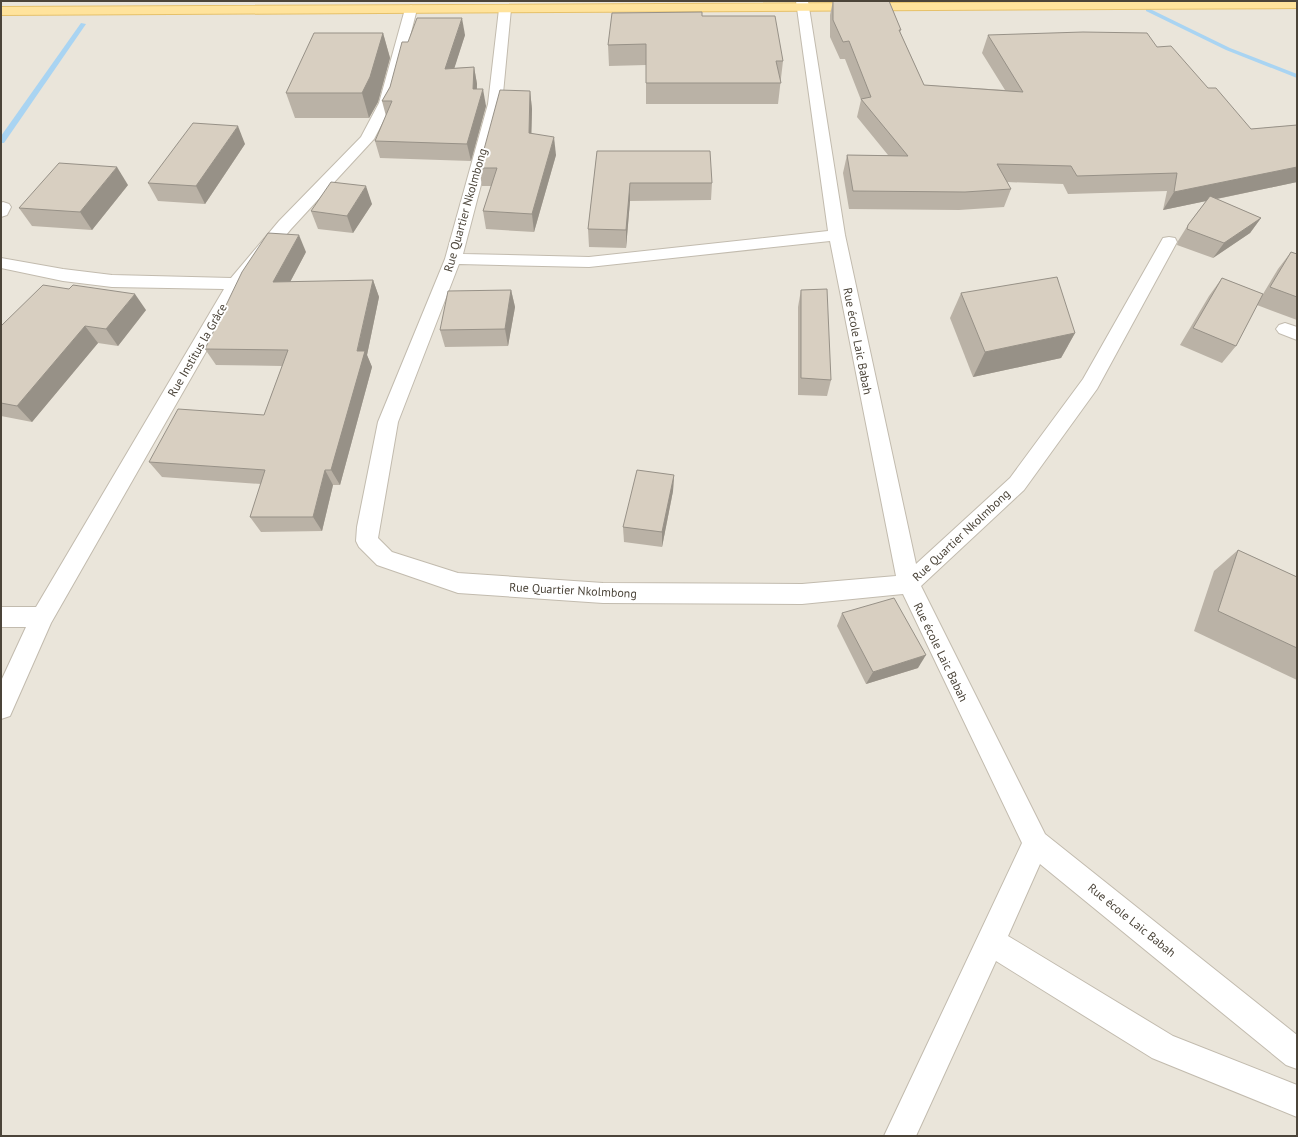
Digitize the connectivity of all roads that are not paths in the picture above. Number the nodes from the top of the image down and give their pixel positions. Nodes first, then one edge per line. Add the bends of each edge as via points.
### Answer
1 (802, 3) edge
2 (1297, 4) edge
3 (411, 9) junction
4 (505, 9) junction
5 (1, 10) edge
6 (837, 235) junction
7 (1170, 242) dead end
8 (453, 259) junction
9 (1, 263) edge
10 (236, 284) junction
11 (909, 584) junction
12 (1, 617) edge
13 (42, 617) junction
14 (1, 708) edge
15 (1036, 843) junction
16 (990, 941) junction
17 (1297, 1054) edge
18 (1297, 1101) edge
19 (900, 1136) edge

1 - 2 main road
1 - 4 main road
1 - 6 street, Rue école Laic Babah
3 - 4 main road
3 - 5 main road
3 - 10 street, Rue Institus la Grâce via 386,103 367,139 285,225
4 - 8 street, Rue Quartier Nkolmbong via 495,104
6 - 8 street via 589,262
6 - 11 street, Rue école Laic Babah
7 - 11 street, Rue Quartier Nkolmbong via 1090,384 1017,484
8 - 11 street, Rue Quartier Nkolmbong via 388,422 367,541 385,559 458,584 603,593 802,594
9 - 10 street via 63,276 112,281
10 - 13 street, Rue Institus la Grâce
11 - 15 street, Rue école Laic Babah
12 - 13 street
13 - 14 street, Rue Institus la Grâce
15 - 16 street
15 - 17 street, Rue école Laic Babah
16 - 18 street via 1163,1047
16 - 19 street

